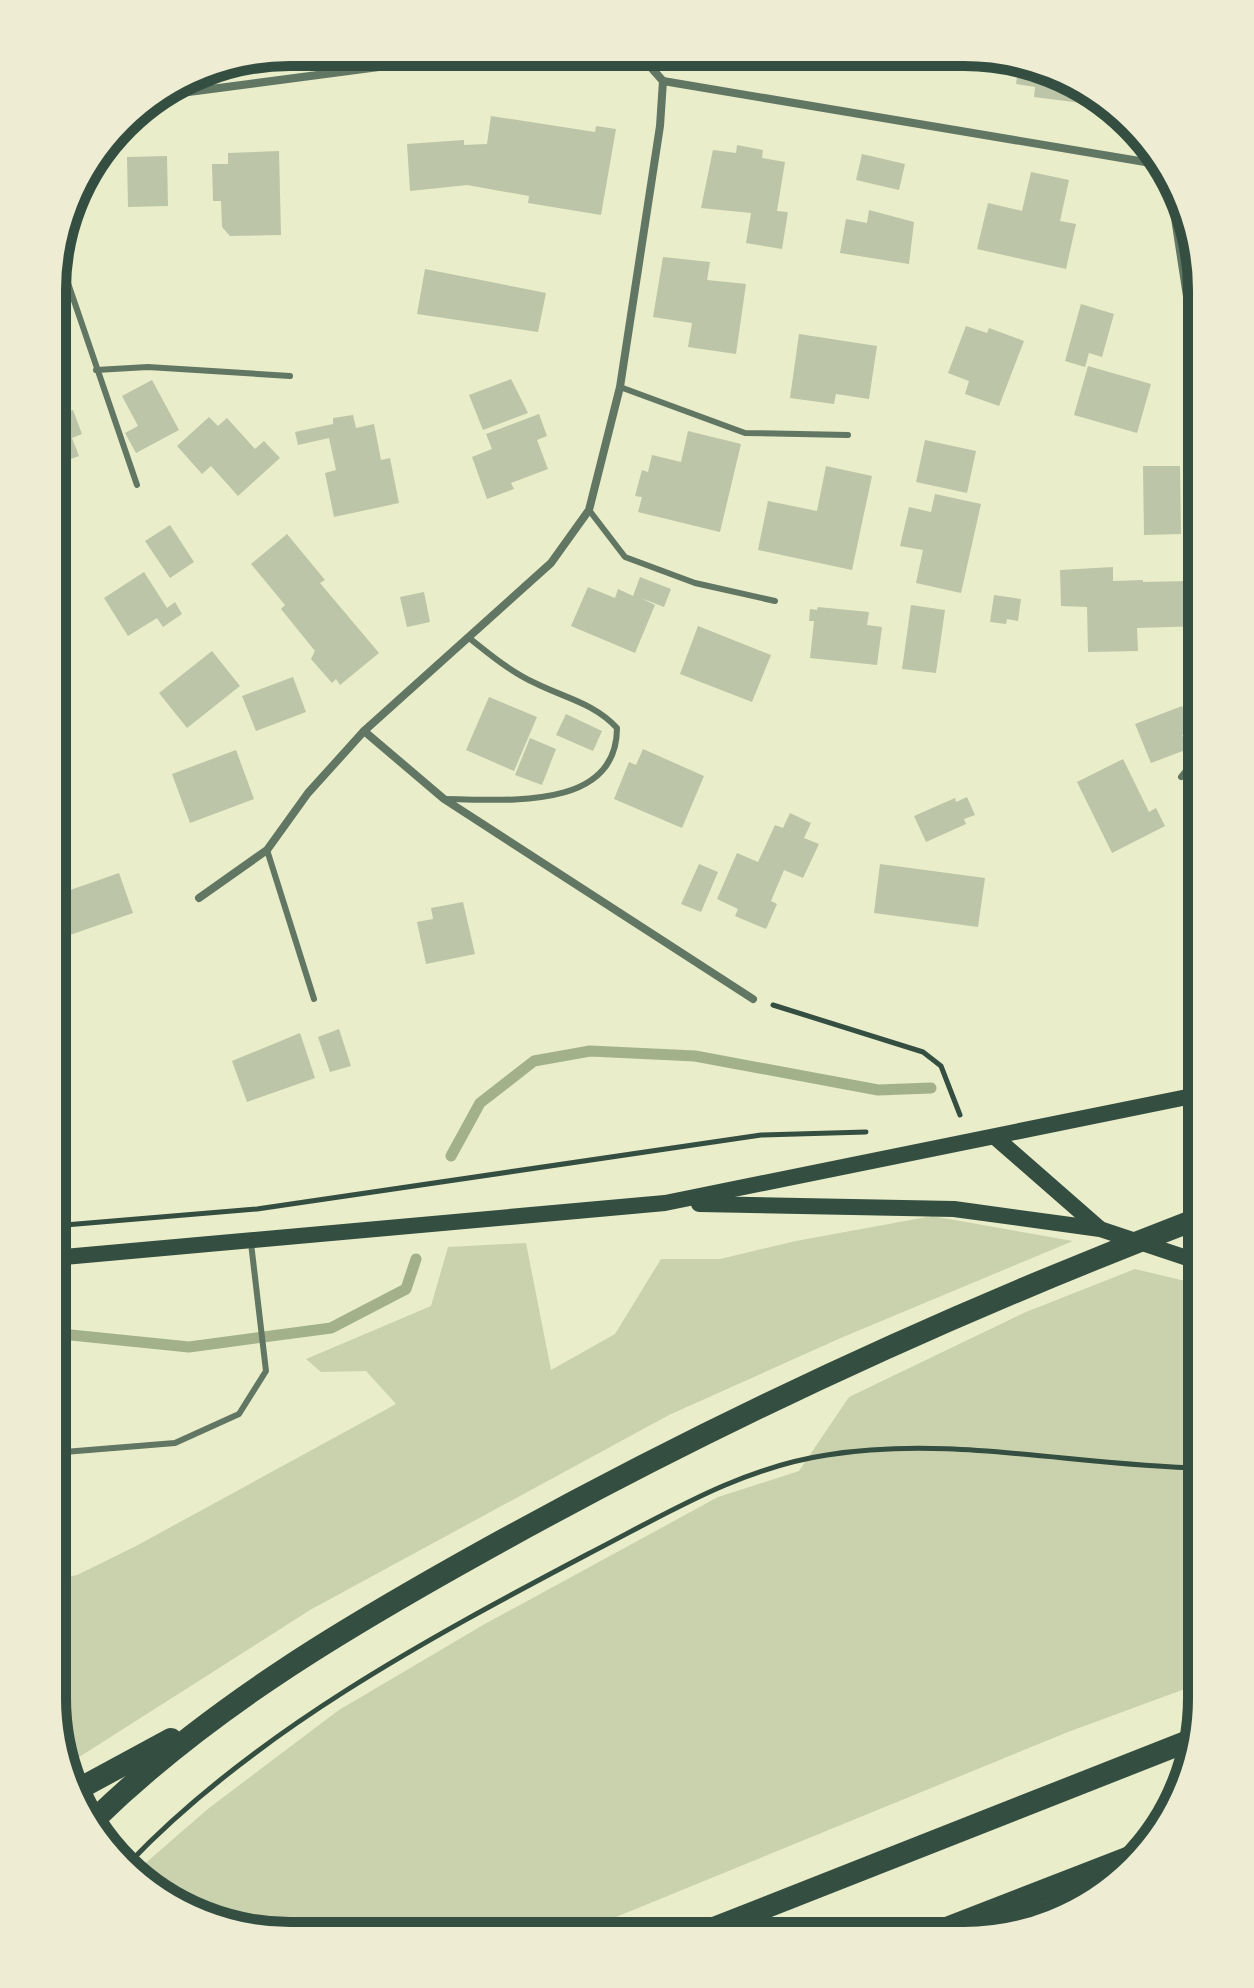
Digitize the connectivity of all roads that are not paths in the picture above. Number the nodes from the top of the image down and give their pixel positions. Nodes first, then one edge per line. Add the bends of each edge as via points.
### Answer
1 (338, 66) edge
2 (390, 66) edge
3 (650, 66) edge
4 (339, 73) junction
5 (663, 81) junction
6 (185, 93) edge
7 (1148, 162) edge
8 (1173, 210) edge
9 (67, 280) edge
10 (1188, 310) edge
11 (96, 370) junction
12 (290, 376) dead end
13 (620, 387) junction
14 (848, 435) dead end
15 (137, 485) dead end
16 (589, 510) junction
17 (775, 601) dead end
18 (468, 637) junction
19 (364, 731) junction
20 (1188, 768) edge
21 (1181, 777) dead end
22 (444, 799) junction
23 (267, 850) junction
24 (199, 898) dead end
25 (314, 999) dead end
26 (753, 999) road end
27 (1188, 1097) edge
28 (996, 1138) junction
29 (665, 1203) junction
30 (1188, 1223) edge
31 (1100, 1229) junction
32 (251, 1241) junction
33 (66, 1257) edge
34 (1188, 1258) edge
35 (66, 1452) edge
36 (222, 1711) junction
37 (1183, 1743) edge
38 (84, 1786) edge
39 (99, 1815) edge
40 (1114, 1863) edge
41 (729, 1922) edge
42 (962, 1922) edge

1 - 4 lane
2 - 4 street
3 - 5 street
4 - 6 street
5 - 7 street
5 - 13 street
8 - 10 lane
9 - 11 lane
11 - 12 lane via 148,367
11 - 15 lane
13 - 14 lane via 745,433
13 - 16 street
16 - 17 lane via 625,557 695,583
16 - 18 street via 551,563
18 - 19 street
18 - 22 lane via 535,683 603,713 617,728 617,747 589,780 557,797
19 - 22 street
19 - 23 street via 308,793
20 - 21 lane
22 - 26 street
23 - 24 street
23 - 25 lane
27 - 28 main road
28 - 29 main road
28 - 31 main road
29 - 31 main road via 954,1209
29 - 32 main road
30 - 36 highway via 841,1368 630,1470 450,1569
31 - 34 main road
32 - 33 main road
32 - 35 lane via 266,1371 239,1414 175,1443
36 - 38 highway
36 - 39 highway
37 - 41 highway
40 - 42 highway

